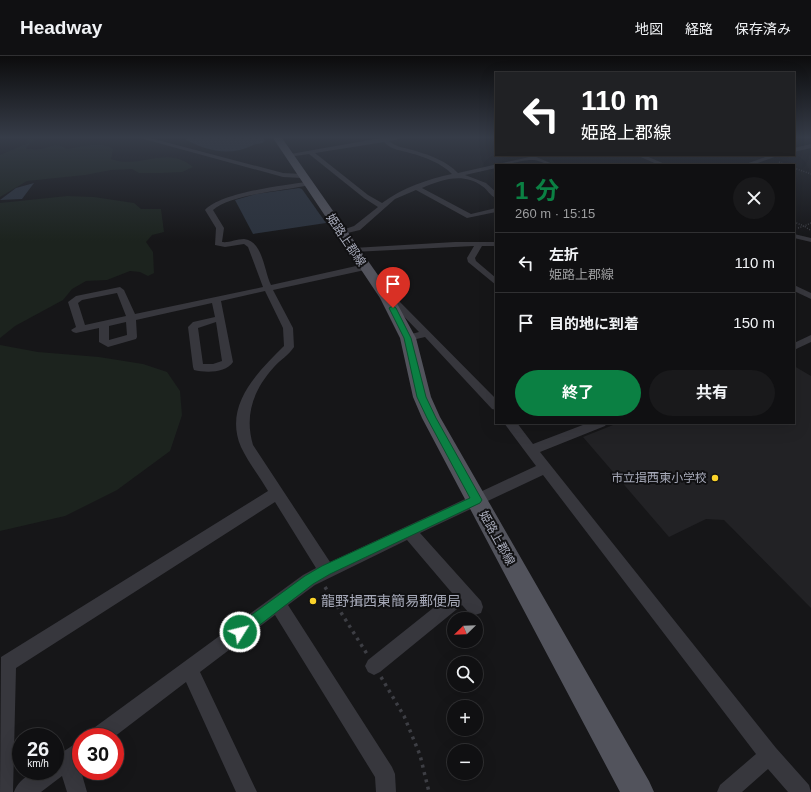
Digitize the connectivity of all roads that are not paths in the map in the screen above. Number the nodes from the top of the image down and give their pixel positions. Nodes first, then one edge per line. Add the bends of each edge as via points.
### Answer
1 (273, 172) edge
2 (300, 172) edge
3 (337, 172) edge
4 (464, 172) edge
5 (456, 174) junction
6 (305, 180) junction
7 (417, 188) junction
8 (495, 195) edge
9 (383, 206) junction
10 (495, 210) edge
11 (342, 233) junction
12 (795, 236) edge
13 (811, 240) edge
14 (478, 244) junction
15 (495, 244) edge
16 (359, 258) junction
17 (495, 281) edge
18 (268, 288) junction
19 (795, 288) edge
20 (811, 296) edge
21 (216, 299) junction
22 (131, 316) junction
23 (221, 318) junction
24 (104, 323) junction
25 (417, 336) junction
26 (811, 338) edge
27 (795, 346) edge
28 (495, 405) edge
29 (511, 424) edge
30 (599, 424) edge
31 (531, 450) junction
32 (545, 468) junction
33 (278, 493) junction
34 (476, 500) junction
35 (409, 531) junction
36 (326, 570) junction
37 (463, 594) junction
38 (278, 604) junction
39 (475, 608) dead end
40 (374, 666) dead end
41 (190, 669) junction
42 (110, 728) edge
43 (769, 756) junction
44 (64, 762) edge
45 (40, 780) edge
46 (3, 792) edge
47 (24, 792) edge
48 (77, 792) edge
49 (247, 792) edge
50 (386, 792) edge
51 (638, 792) edge
52 (727, 792) edge
53 (802, 792) edge

1 - 6 street
2 - 6 main road, 姫路上郡線
3 - 9 street via 366,198
4 - 5 street
5 - 7 street
5 - 8 street via 484,184
6 - 11 main road, 姫路上郡線
6 - 18 street via 221,202 209,208 220,228 218,243 250,244
7 - 9 street via 393,198
7 - 10 street via 470,216
9 - 11 street via 357,228
11 - 16 main road, 姫路上郡線
12 - 13 street
14 - 15 street
14 - 16 street
14 - 17 street via 471,258 472,262
16 - 18 street
16 - 25 main road, 姫路上郡線
18 - 21 street
18 - 33 street via 288,327 289,347 258,379 248,398 242,418 242,433 247,446
19 - 20 street
21 - 22 street
21 - 23 street
22 - 24 street
22 - 24 street via 132,337 128,339 108,344 104,342
22 - 24 street via 120,290 79,298 73,302 78,329
23 - 23 street via 193,326 198,367 203,369 228,362
25 - 28 street
25 - 34 main road, 姫路上郡線 via 422,397
26 - 27 street
29 - 31 street
30 - 31 street
31 - 32 street
32 - 34 street
32 - 43 street
33 - 36 street
33 - 46 street via 7,663
34 - 35 street
34 - 51 main road, 姫路上郡線
35 - 36 street
35 - 37 street
36 - 38 street
37 - 39 street
37 - 40 street
38 - 41 street
38 - 50 street via 385,774
41 - 42 street
41 - 49 street
43 - 52 street
43 - 53 street
44 - 48 street
45 - 47 street

